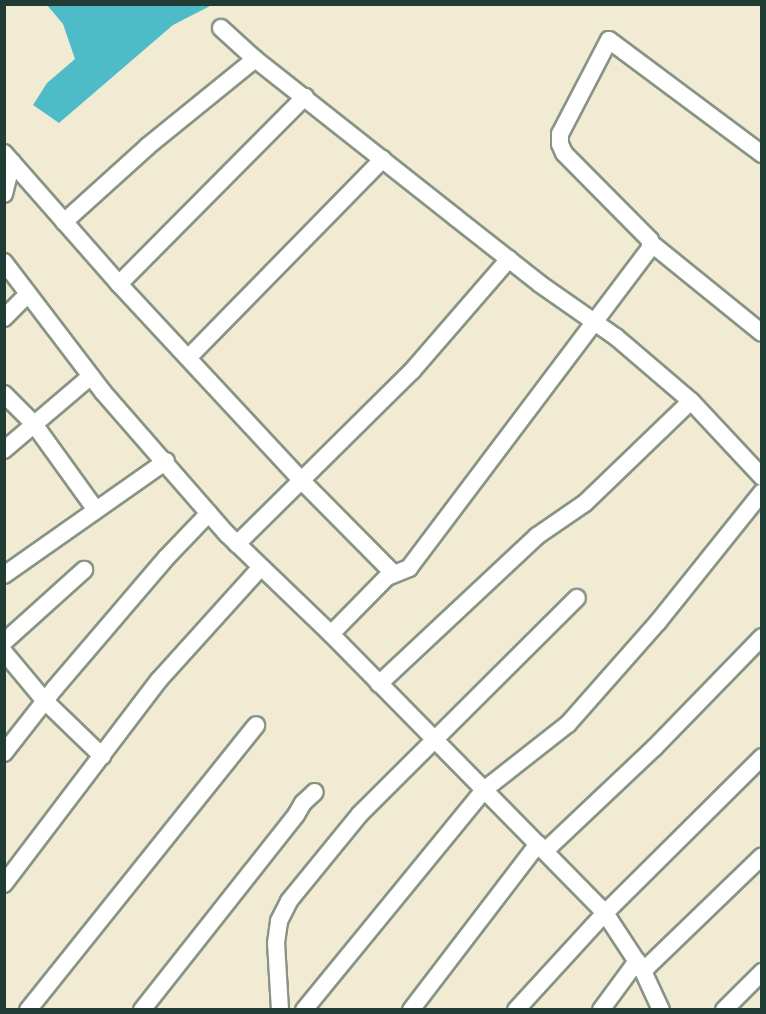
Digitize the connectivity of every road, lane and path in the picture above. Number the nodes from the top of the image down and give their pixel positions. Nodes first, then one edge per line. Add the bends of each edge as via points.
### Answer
1 (221, 28) dead end
2 (255, 59) junction
3 (305, 97) junction
4 (762, 154) edge
5 (8, 158) edge
6 (383, 159) junction
7 (4, 194) edge
8 (64, 222) junction
9 (652, 244) junction
10 (509, 259) junction
11 (4, 262) edge
12 (119, 284) junction
13 (28, 294) junction
14 (4, 318) edge
15 (595, 323) junction
16 (762, 333) edge
17 (189, 357) junction
18 (91, 376) junction
19 (4, 394) edge
20 (691, 401) junction
21 (34, 424) junction
22 (4, 450) edge
23 (166, 461) junction
24 (762, 477) edge
25 (302, 480) junction
26 (762, 492) edge
27 (96, 510) junction
28 (209, 513) junction
29 (237, 544) junction
30 (261, 567) junction
31 (84, 570) dead end
32 (393, 573) junction
33 (4, 574) edge
34 (577, 598) dead end
35 (331, 634) junction
36 (762, 637) edge
37 (4, 642) edge
38 (4, 652) edge
39 (379, 684) junction
40 (44, 700) junction
41 (256, 725) dead end
42 (435, 740) junction
43 (4, 753) edge
44 (102, 756) junction
45 (762, 757) edge
46 (485, 789) junction
47 (315, 792) dead end
48 (542, 848) junction
49 (762, 856) edge
50 (4, 884) edge
51 (605, 913) junction
52 (640, 966) junction
53 (762, 972) edge
54 (28, 1010) edge
55 (142, 1010) edge
56 (280, 1010) edge
57 (304, 1010) edge
58 (411, 1010) edge
59 (516, 1010) edge
60 (602, 1010) edge
61 (661, 1010) edge
62 (724, 1010) edge

1 - 2 street
2 - 3 street
2 - 8 street via 148,146
3 - 6 street
3 - 12 street
4 - 9 street via 609,40 560,134 560,144 564,153
5 - 7 street
5 - 8 street
6 - 10 street
6 - 17 street
8 - 12 street
9 - 15 street
9 - 16 street
10 - 15 street
10 - 25 street via 412,371
11 - 13 street
12 - 17 street
13 - 14 street
13 - 18 street
15 - 20 street
15 - 32 street via 409,568
17 - 25 street
18 - 21 street
18 - 23 street
19 - 21 street
20 - 24 street
20 - 39 street via 585,503 537,536
21 - 22 street
21 - 27 street
23 - 27 street
23 - 28 street
25 - 29 street
25 - 32 street
26 - 46 street via 658,622 568,724
27 - 33 street
28 - 29 street
28 - 40 street
29 - 30 street
30 - 35 street
30 - 44 street via 159,680
31 - 37 street
32 - 35 street
34 - 42 street
35 - 39 street
36 - 48 street via 655,747
38 - 40 street
39 - 42 street
40 - 43 street
40 - 44 street
41 - 54 street
42 - 46 street
42 - 56 street via 360,814 283,911 276,944
44 - 50 street
45 - 51 street
46 - 48 street
46 - 57 street
47 - 55 street
48 - 51 street
48 - 58 street
49 - 52 street
51 - 52 street
51 - 59 street
52 - 60 street
52 - 61 street
53 - 62 street

